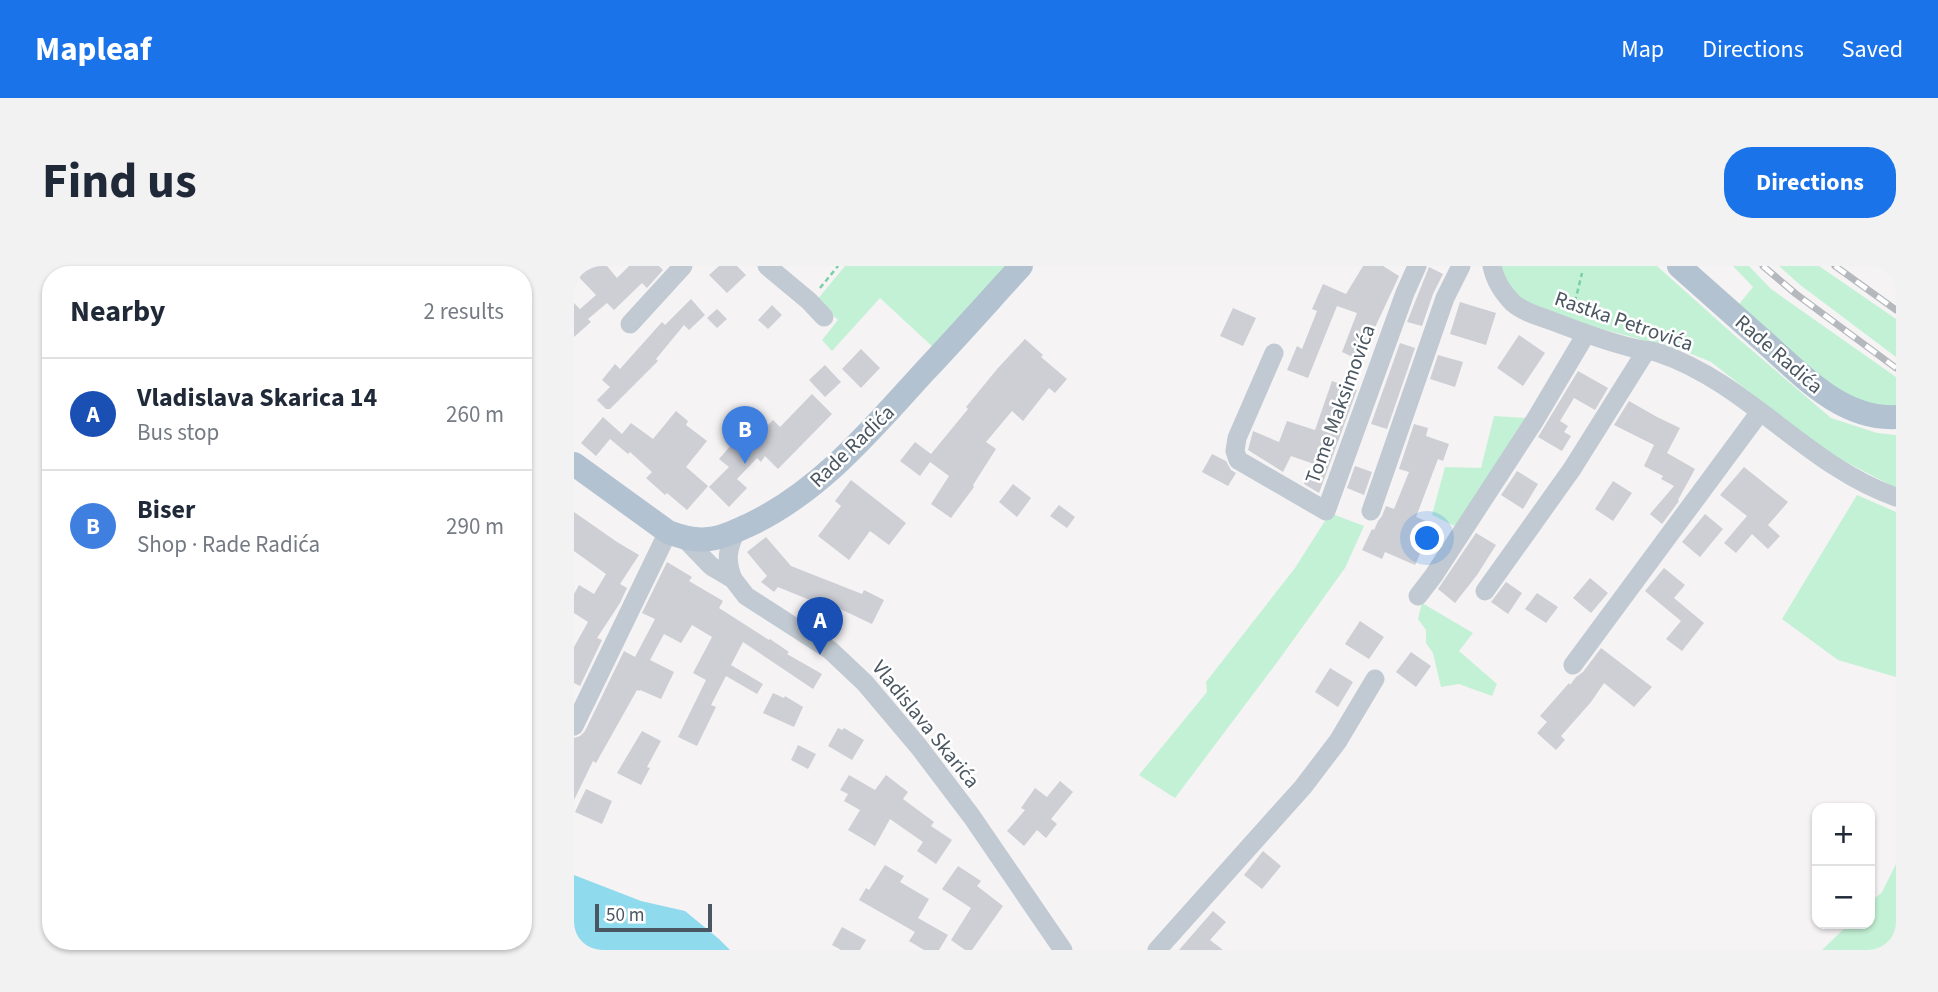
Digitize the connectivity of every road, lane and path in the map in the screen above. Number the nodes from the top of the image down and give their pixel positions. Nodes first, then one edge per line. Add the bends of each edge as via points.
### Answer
1 (683, 266) edge
2 (766, 266) edge
3 (838, 266) edge
4 (1021, 266) edge
5 (1417, 266) edge
6 (1461, 266) edge
7 (1492, 266) edge
8 (1679, 266) edge
9 (1583, 273) dead end
10 (809, 301) junction
11 (824, 317) dead end
12 (630, 324) dead end
13 (1578, 331) junction
14 (1646, 351) junction
15 (1274, 353) dead end
16 (1760, 412) junction
17 (1894, 417) edge
18 (574, 464) edge
19 (1896, 497) edge
20 (1371, 511) dead end
21 (736, 531) junction
22 (676, 535) junction
23 (733, 579) junction
24 (1485, 591) dead end
25 (1418, 596) dead end
26 (1573, 665) dead end
27 (1375, 679) dead end
28 (574, 726) edge
29 (1063, 950) edge
30 (1157, 950) edge

1 - 12 street
2 - 10 street
3 - 10 path
4 - 21 main road, Rade Radića via 831,471 792,501
5 - 15 street, Tome Maksimovića via 1326,511 1238,460 1235,451
6 - 20 street via 1445,298
7 - 13 street, Rastka Petrovića via 1514,303
8 - 17 main road, Rade Radića via 1821,391 1856,411
9 - 13 path
10 - 11 street
13 - 14 street, Rastka Petrovića
13 - 25 street via 1535,420
14 - 16 street, Rastka Petrovića via 1724,384
14 - 24 street via 1572,469
16 - 19 street, Rastka Petrovića via 1821,458
16 - 26 street
18 - 22 main road
21 - 22 main road, Rade Radića via 711,539
21 - 23 street via 728,553
22 - 23 street, Vladislava Skarića
22 - 28 street
23 - 29 street, Vladislava Skarića via 746,596 830,650 865,682 972,817
27 - 30 street via 1338,741 1303,787

